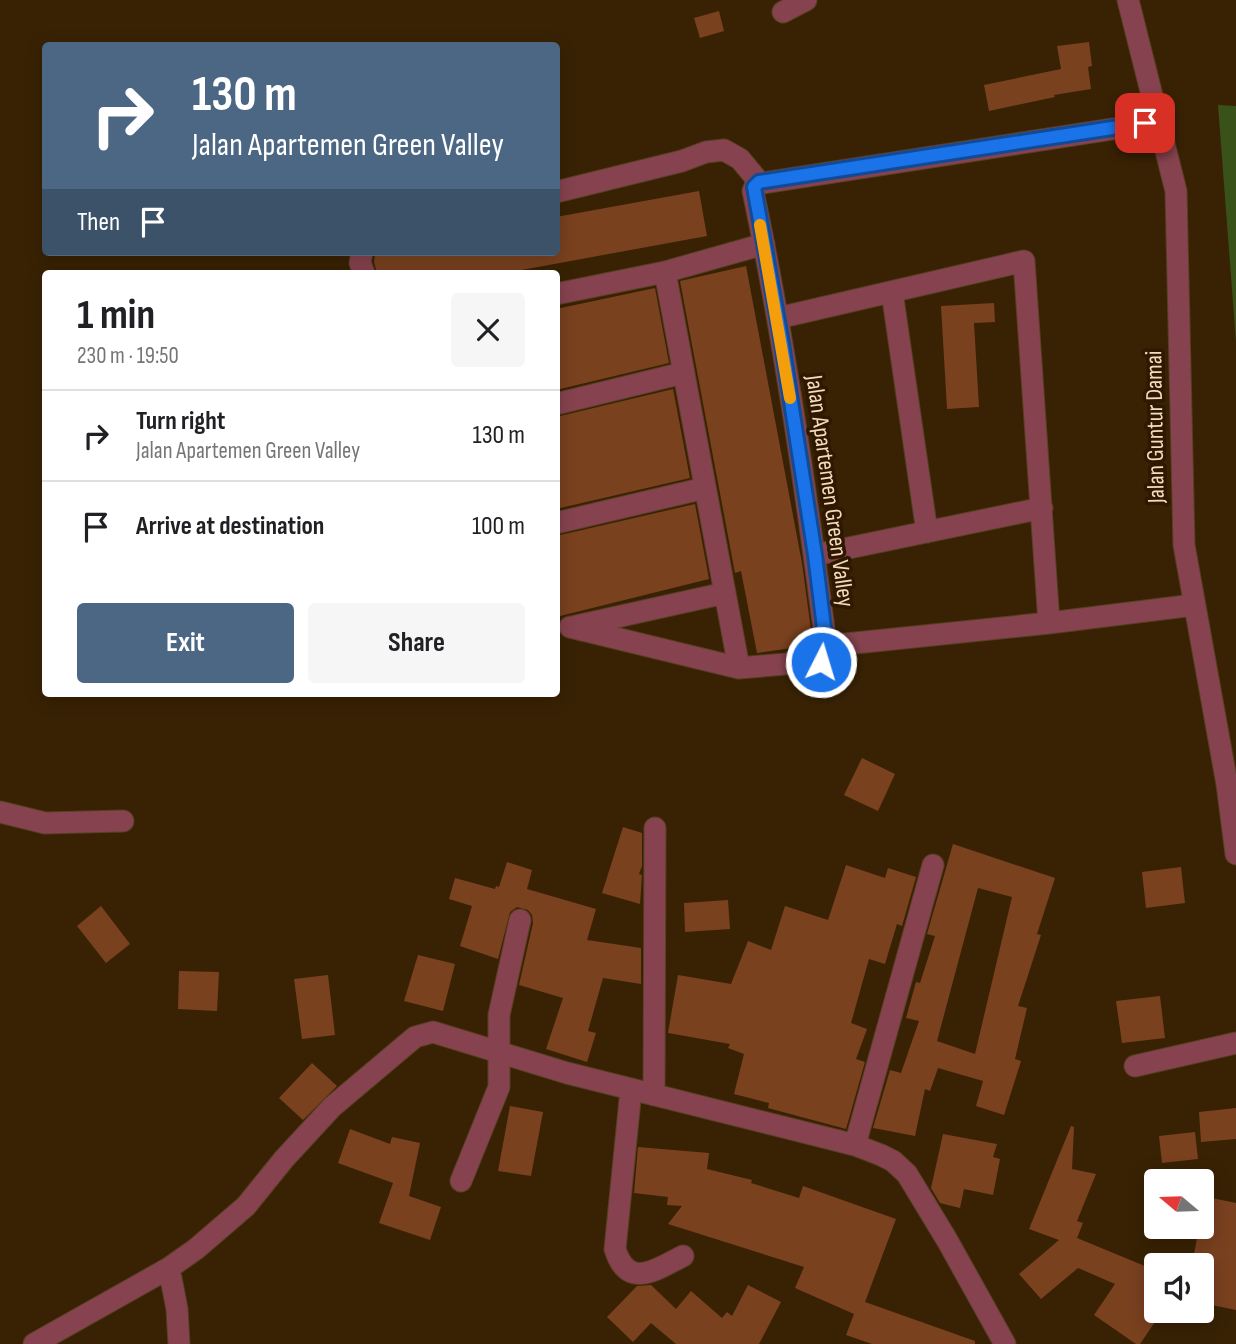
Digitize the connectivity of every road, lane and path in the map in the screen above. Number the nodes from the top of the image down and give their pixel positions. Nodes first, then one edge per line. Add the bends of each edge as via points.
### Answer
1 (806, 0) edge
2 (1128, 0) edge
3 (783, 12) dead end
4 (1158, 122) junction
5 (759, 182) junction
6 (560, 191) edge
7 (764, 244) junction
8 (664, 272) junction
9 (892, 292) junction
10 (560, 293) edge
11 (778, 318) junction
12 (683, 373) junction
13 (560, 403) edge
14 (705, 488) junction
15 (1042, 509) junction
16 (560, 522) edge
17 (927, 532) junction
18 (815, 555) junction
19 (725, 593) junction
20 (1195, 605) junction
21 (1049, 623) junction
22 (563, 628) edge
23 (826, 646) junction
24 (739, 668) junction
25 (0, 812) edge
26 (123, 821) dead end
27 (655, 828) dead end
28 (1236, 854) edge
29 (933, 865) dead end
30 (520, 920) dead end
31 (1236, 1043) edge
32 (500, 1052) junction
33 (1135, 1066) dead end
34 (631, 1090) junction
35 (654, 1095) junction
36 (855, 1144) junction
37 (461, 1181) dead end
38 (683, 1256) dead end
39 (169, 1268) junction
40 (34, 1344) edge
41 (180, 1344) edge
42 (1005, 1344) edge

1 - 3 street
2 - 4 street, Jalan Guntur Damai
4 - 5 street
4 - 20 street, Jalan Guntur Damai via 1176,191 1184,545
5 - 6 street via 740,159 724,150
5 - 7 street, Jalan Apartemen Green Valley via 753,191
7 - 8 street
7 - 11 street, Jalan Apartemen Green Valley
8 - 10 street
8 - 12 street
9 - 11 street
9 - 15 street via 1024,261
9 - 17 street
11 - 18 street, Jalan Apartemen Green Valley
12 - 13 street
12 - 14 street
14 - 16 street
14 - 19 street
15 - 17 street
15 - 21 street
17 - 18 street
18 - 23 street, Jalan Apartemen Green Valley
19 - 22 street
19 - 24 street
20 - 21 street
20 - 28 street, Jalan Guntur Damai
21 - 23 street
22 - 24 street
23 - 24 street via 821,662
25 - 26 street via 45,823
27 - 35 street
29 - 36 street
30 - 32 street via 499,1016
31 - 33 street
32 - 34 street
32 - 37 street via 499,1087
32 - 39 street via 442,1034 415,1037 332,1107 247,1206
34 - 35 street
34 - 38 street via 615,1249 618,1260 639,1275
35 - 36 street
36 - 42 street via 893,1161 907,1174
39 - 40 street
39 - 41 street

